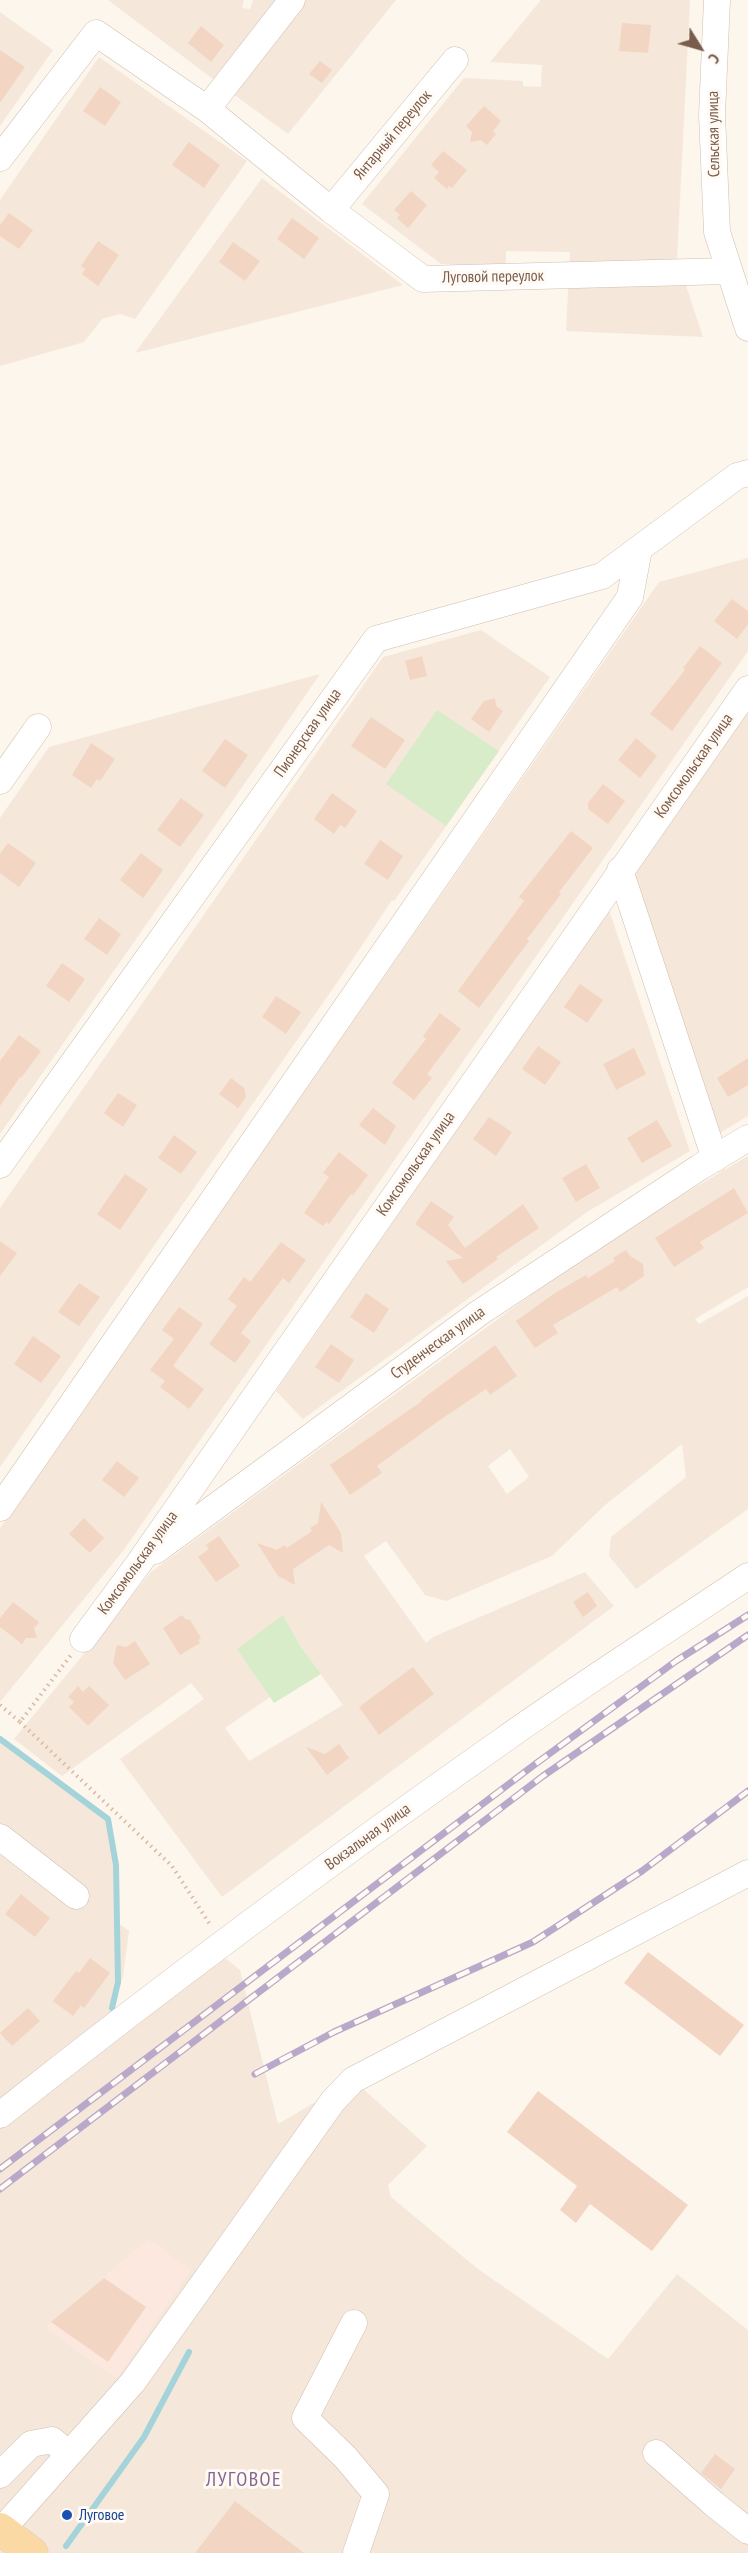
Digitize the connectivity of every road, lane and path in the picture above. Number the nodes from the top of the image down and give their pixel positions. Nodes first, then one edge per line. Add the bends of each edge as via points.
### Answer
1 (292, 0) edge
2 (717, 0) edge
3 (455, 60) dead end
4 (207, 109) junction
5 (0, 158) edge
6 (331, 210) junction
7 (729, 271) junction
8 (748, 328) edge
9 (748, 473) edge
10 (639, 549) junction
11 (748, 689) edge
12 (38, 727) dead end
13 (0, 781) edge
14 (620, 870) junction
15 (748, 1138) edge
16 (715, 1158) junction
17 (0, 1165) edge
18 (0, 1508) edge
19 (139, 1563) junction
20 (748, 1575) edge
21 (82, 1639) joint
22 (0, 1705) edge
23 (20, 1722) junction
24 (0, 1837) edge
25 (748, 1873) edge
26 (76, 1896) dead end
27 (223, 1944) junction
28 (0, 2115) edge
29 (354, 2323) dead end
30 (656, 2453) dead end
31 (69, 2454) junction
32 (0, 2475) edge
33 (0, 2531) edge
34 (748, 2531) edge
35 (32, 2553) edge
36 (356, 2553) edge

1 - 4 street
2 - 7 street, Сельская улица via 712,114 717,231
3 - 6 street, Янтарный переулок
4 - 5 street, Луговой переулок via 96,33
4 - 6 street, Луговой переулок
6 - 7 street, Луговой переулок via 423,279
7 - 8 street, Сельская улица
9 - 10 street, Пионерская улица via 737,476
10 - 17 street, Пионерская улица via 602,576 376,639
10 - 18 street via 630,597
11 - 14 street, Комсомольская улица
12 - 13 street
14 - 16 street
14 - 19 street, Комсомольская улица
15 - 16 street, Студенческая улица
16 - 19 street, Студенческая улица via 478,1313
19 - 21 street, Комсомольская улица
20 - 27 street, Вокзальная улица via 503,1740
21 - 23 path
22 - 23 path
23 - 27 path via 172,1866
24 - 26 street
25 - 31 street via 353,2080 333,2101 133,2382
27 - 28 street, Вокзальная улица
29 - 36 street via 304,2418 376,2494
30 - 34 street
31 - 32 street via 52,2440 32,2444
31 - 33 street
33 - 35 main road

